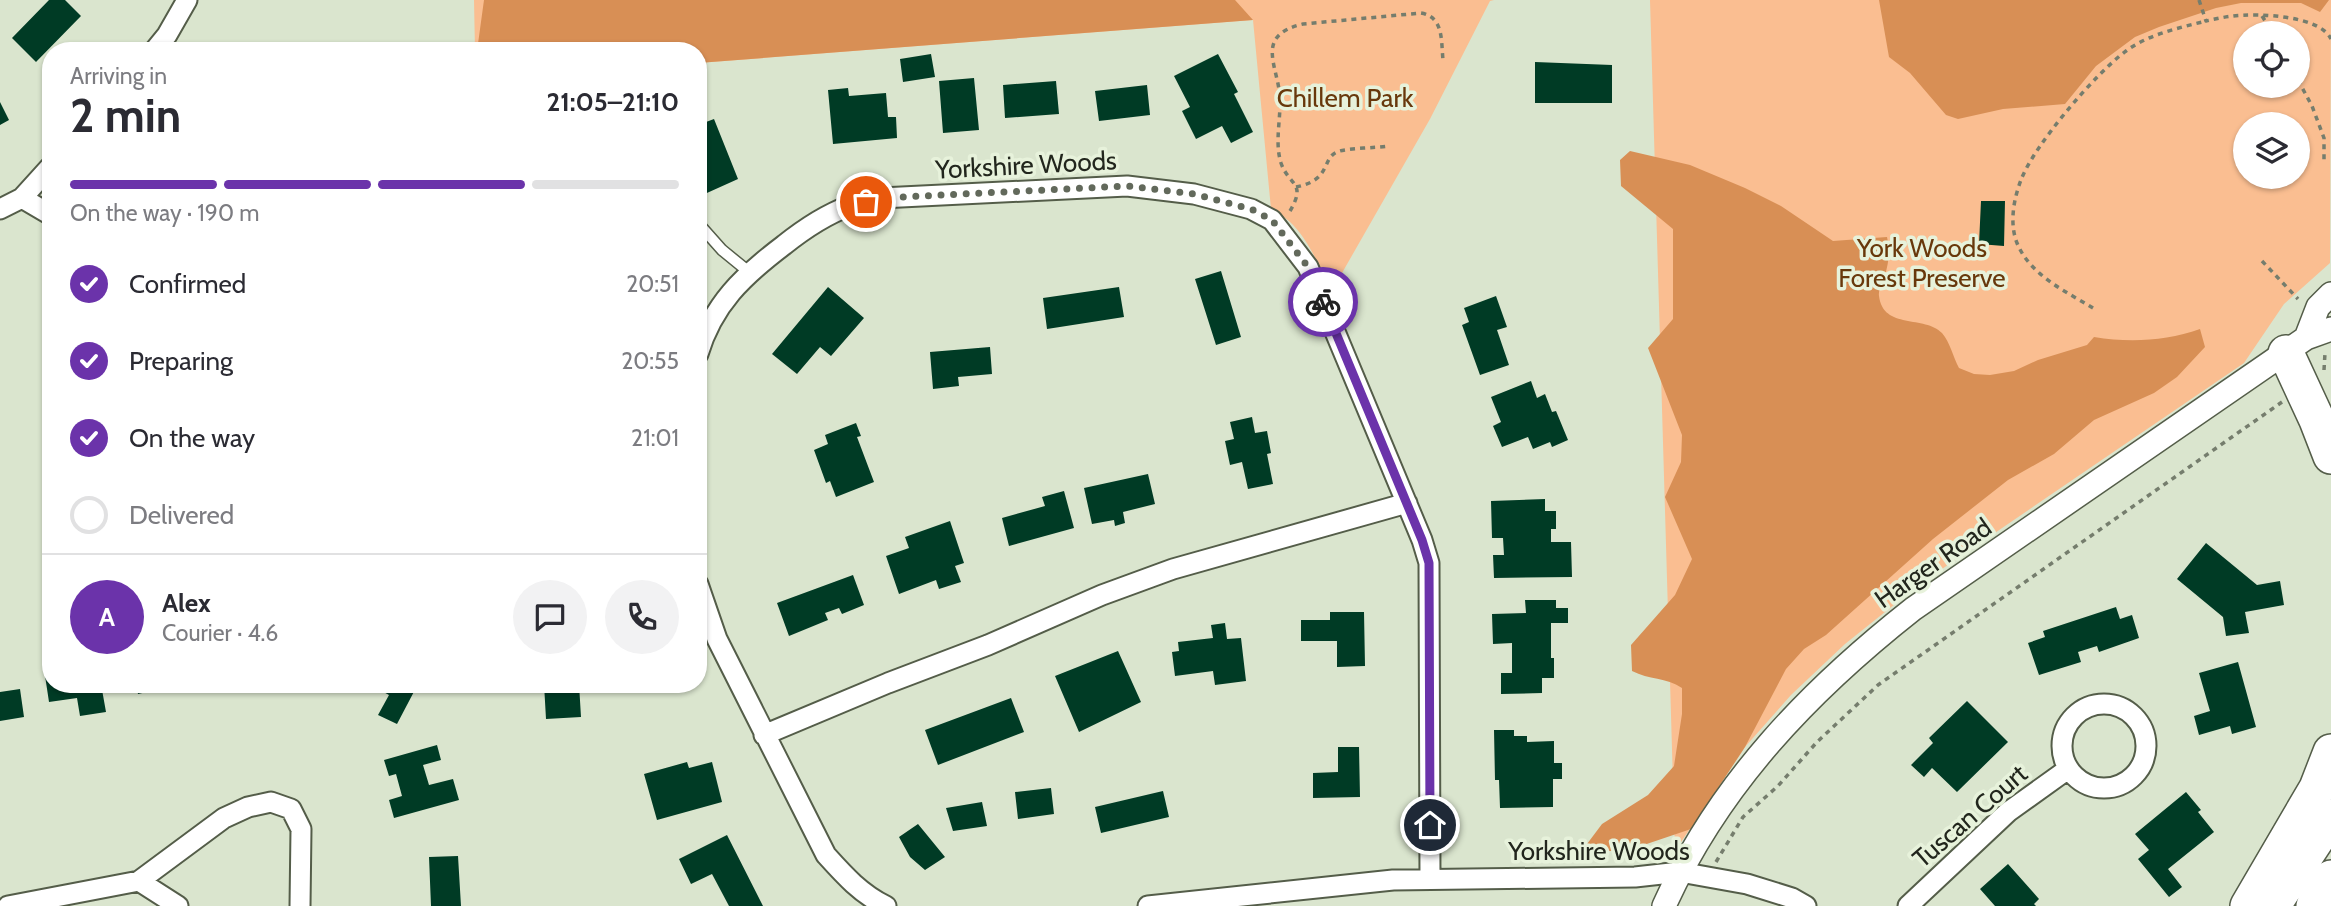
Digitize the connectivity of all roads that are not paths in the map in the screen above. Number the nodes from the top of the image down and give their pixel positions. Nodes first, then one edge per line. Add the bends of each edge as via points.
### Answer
1 (187, 0) edge
2 (161, 42) edge
3 (42, 176) edge
4 (22, 198) junction
5 (0, 209) edge
6 (42, 210) edge
7 (707, 233) edge
8 (749, 272) junction
9 (2331, 294) edge
10 (707, 329) edge
11 (2331, 329) edge
12 (2296, 346) junction
13 (2331, 456) edge
14 (1407, 503) junction
15 (707, 610) edge
16 (764, 735) junction
17 (2331, 752) edge
18 (2068, 769) junction
19 (2331, 817) edge
20 (1680, 872) junction
21 (1430, 878) junction
22 (2331, 878) edge
23 (139, 881) junction
24 (8, 906) edge
25 (178, 906) edge
26 (300, 906) edge
27 (886, 906) edge
28 (1148, 906) edge
29 (1664, 906) edge
30 (1806, 906) edge
31 (1908, 906) edge
32 (2248, 906) edge
33 (2273, 906) edge
34 (2314, 906) edge

1 - 2 street
3 - 4 street
4 - 5 street
4 - 6 street
7 - 8 lane
8 - 10 street, Yorkshire Woods via 730,292
8 - 14 street, Yorkshire Woods via 828,215 881,198 1127,186 1194,194 1251,209 1279,227 1308,267
9 - 12 street via 2318,307
11 - 12 street, Harger Road
12 - 13 highway via 2303,388
12 - 20 street, Harger Road via 1877,637 1758,753
14 - 16 street via 1173,569
14 - 21 street, Yorkshire Woods via 1429,563
15 - 16 street
16 - 27 street via 826,855 871,899
17 - 32 highway via 2317,788
18 - 18 street, Tuscan Court via 2091,787 2121,786 2133,778 2147,752 2141,724 2120,707 2094,705 2082,710 2072,719 2062,743
18 - 31 street, Tuscan Court via 2008,812
19 - 33 highway
20 - 21 street, Yorkshire Woods via 1635,877
20 - 29 street, Harger Road
20 - 30 street, Yorkshire Woods via 1768,890
21 - 28 street, Yorkshire Woods
22 - 34 highway
23 - 24 street
23 - 25 street
23 - 26 street via 224,818 271,803 291,808 301,829

